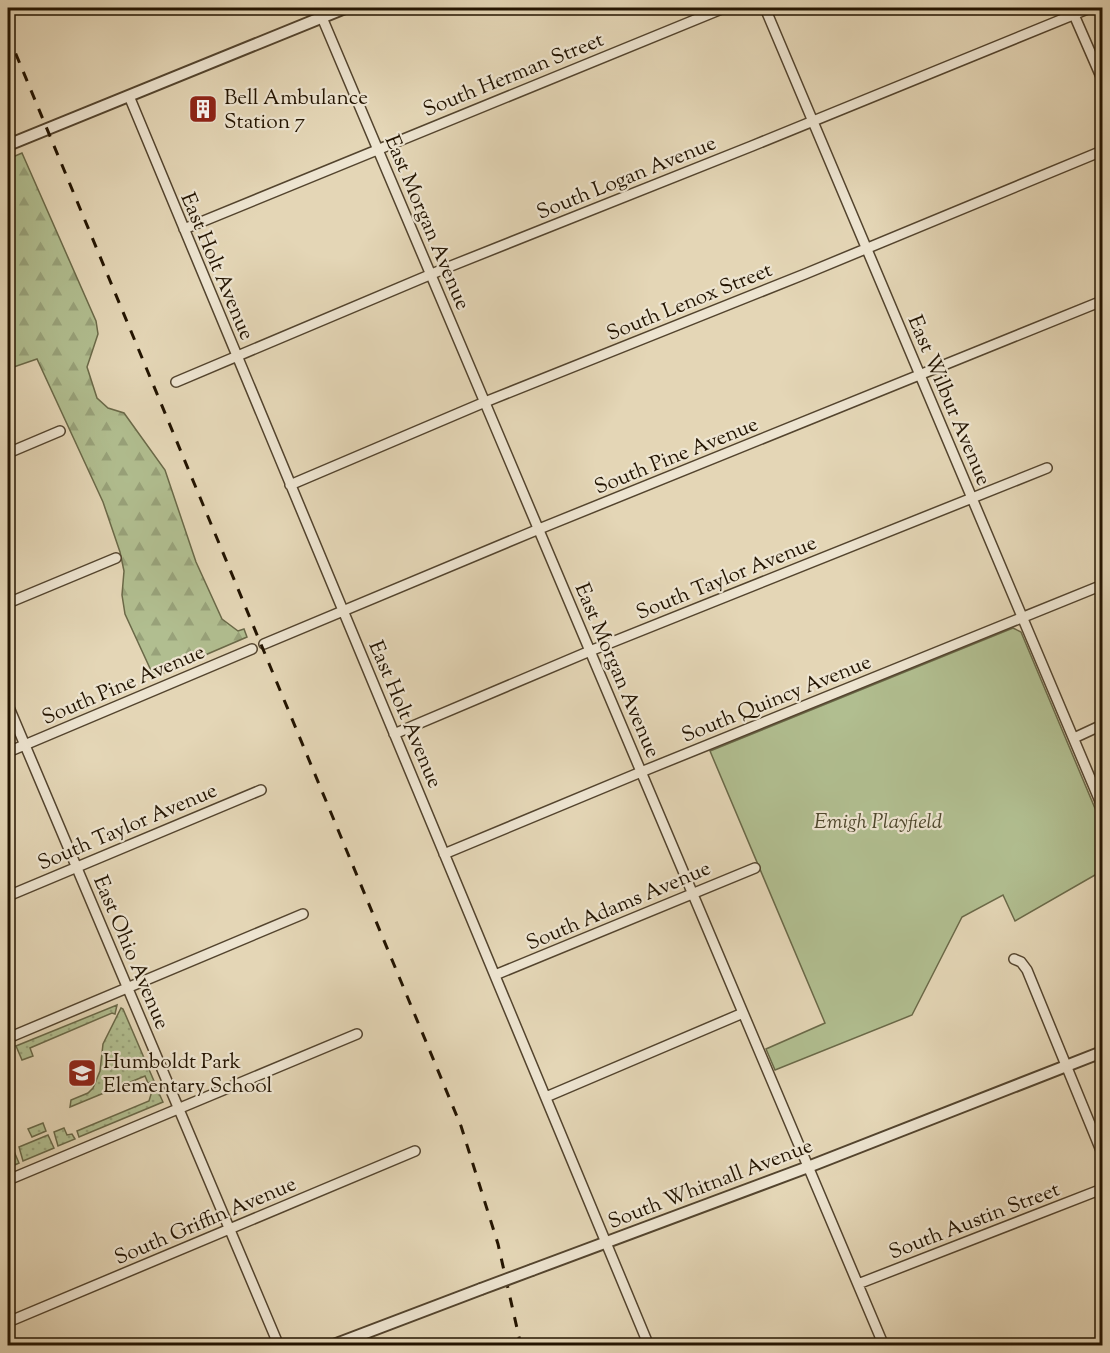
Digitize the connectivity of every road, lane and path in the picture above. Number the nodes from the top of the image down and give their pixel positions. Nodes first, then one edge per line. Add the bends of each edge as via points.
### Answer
1 (345, 8) edge
2 (724, 8) edge
3 (765, 8) edge
4 (1090, 8) edge
5 (1073, 11) edge
6 (320, 12) edge
7 (1102, 79) edge
8 (129, 96) junction
9 (813, 121) junction
10 (8, 145) edge
11 (378, 148) junction
12 (1102, 151) edge
13 (184, 229) junction
14 (867, 248) junction
15 (431, 274) junction
16 (1102, 301) edge
17 (237, 357) junction
18 (921, 376) junction
19 (176, 382) dead end
20 (485, 402) junction
21 (60, 431) dead end
22 (8, 453) edge
23 (1047, 468) dead end
24 (290, 485) junction
25 (972, 498) junction
26 (539, 529) junction
27 (116, 558) dead end
28 (1100, 586) dead end
29 (8, 603) edge
30 (343, 611) junction
31 (1022, 617) junction
32 (264, 644) dead end
33 (252, 650) dead end
34 (590, 651) junction
35 (8, 705) edge
36 (1102, 725) edge
37 (394, 734) junction
38 (1074, 738) junction
39 (24, 745) junction
40 (8, 752) edge
41 (641, 772) junction
42 (261, 790) dead end
43 (1102, 806) edge
44 (444, 854) junction
45 (76, 867) junction
46 (755, 868) dead end
47 (693, 893) junction
48 (8, 896) edge
49 (303, 914) dead end
50 (1014, 959) dead end
51 (495, 975) junction
52 (127, 988) junction
53 (743, 1013) junction
54 (357, 1034) dead end
55 (8, 1038) edge
56 (1102, 1052) edge
57 (1066, 1066) junction
58 (546, 1097) junction
59 (178, 1108) junction
60 (416, 1151) dead end
61 (1102, 1153) edge
62 (808, 1167) junction
63 (8, 1180) edge
64 (1102, 1189) edge
65 (230, 1230) junction
66 (606, 1243) junction
67 (858, 1284) junction
68 (8, 1322) edge
69 (279, 1346) edge
70 (331, 1346) edge
71 (649, 1346) edge
72 (884, 1346) edge

1 - 6 street
2 - 11 street, South Herman Street
3 - 9 street, East Wilbur Avenue
4 - 5 street, South Logan Avenue
5 - 7 street
5 - 9 street, South Logan Avenue
6 - 8 street
6 - 11 street, East Morgan Avenue
8 - 10 street
8 - 13 street, East Holt Avenue
9 - 14 street, East Wilbur Avenue
9 - 15 street, South Logan Avenue
11 - 13 street, South Herman Street
11 - 15 street, East Morgan Avenue
12 - 14 street, South Lenox Street
13 - 17 street, East Holt Avenue
14 - 18 street, East Wilbur Avenue
14 - 20 street, South Lenox Street
15 - 17 street, South Logan Avenue
15 - 20 street, East Morgan Avenue
16 - 18 street, South Pine Avenue
17 - 19 street, South Logan Avenue
17 - 24 street, East Holt Avenue
18 - 25 street, East Wilbur Avenue
18 - 26 street, South Pine Avenue
20 - 24 street, South Lenox Street
20 - 26 street, East Morgan Avenue
21 - 22 street
23 - 25 street, South Taylor Avenue
24 - 30 street, East Holt Avenue
25 - 31 street, East Wilbur Avenue
25 - 34 street, South Taylor Avenue
26 - 30 street, South Pine Avenue
26 - 34 street, East Morgan Avenue
27 - 29 street
28 - 31 street, South Quincy Avenue
30 - 32 street, South Pine Avenue
30 - 37 street, East Holt Avenue
31 - 38 street, East Wilbur Avenue
31 - 41 street, South Quincy Avenue
33 - 39 street, South Pine Avenue
34 - 37 street, South Taylor Avenue
34 - 41 street, East Morgan Avenue
35 - 39 street, East Ohio Avenue
36 - 38 street
37 - 44 street, East Holt Avenue
38 - 43 street, East Wilbur Avenue
39 - 40 street, South Pine Avenue
39 - 45 street, East Ohio Avenue
41 - 44 street, South Quincy Avenue
41 - 47 street, East Morgan Avenue
42 - 45 street, South Taylor Avenue
44 - 51 street, East Holt Avenue
45 - 48 street, South Taylor Avenue
45 - 52 street, East Ohio Avenue
46 - 47 street, South Adams Avenue
47 - 51 street, South Adams Avenue
47 - 53 street, East Morgan Avenue
49 - 52 street
50 - 57 street via 1027,970
51 - 58 street, East Holt Avenue
52 - 55 street
52 - 59 street, East Ohio Avenue
53 - 58 street
53 - 62 street, East Morgan Avenue
54 - 59 street
56 - 57 street, South Whitnall Avenue
57 - 61 street
57 - 62 street, South Whitnall Avenue
58 - 66 street, East Holt Avenue
59 - 63 street
59 - 65 street, East Ohio Avenue
60 - 65 street, South Griffin Avenue
62 - 66 street, South Whitnall Avenue
62 - 67 street, East Morgan Avenue
64 - 67 street, South Austin Street
65 - 68 street, South Griffin Avenue
65 - 69 street, East Ohio Avenue
66 - 70 street, South Whitnall Avenue, bridge
66 - 71 street, East Holt Avenue
67 - 72 street, East Morgan Avenue

